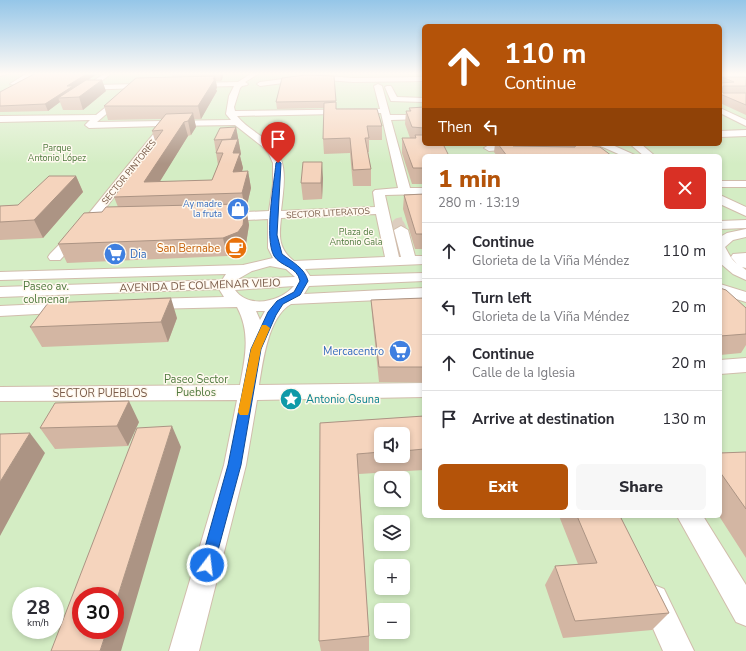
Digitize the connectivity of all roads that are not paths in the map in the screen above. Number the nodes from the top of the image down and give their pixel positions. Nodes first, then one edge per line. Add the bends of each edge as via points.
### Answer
1 (114, 103) edge
2 (230, 103) edge
3 (382, 103) edge
4 (57, 109) edge
5 (722, 111) edge
6 (230, 114) junction
7 (385, 114) junction
8 (98, 117) junction
9 (422, 117) edge
10 (45, 118) junction
11 (0, 119) edge
12 (236, 122) junction
13 (746, 123) edge
14 (167, 124) junction
15 (722, 134) edge
16 (746, 134) edge
17 (509, 146) edge
18 (606, 146) edge
19 (620, 146) edge
20 (639, 146) edge
21 (490, 149) edge
22 (515, 154) edge
23 (627, 154) edge
24 (630, 154) edge
25 (654, 154) edge
26 (722, 184) edge
27 (746, 184) edge
28 (422, 191) edge
29 (405, 192) junction
30 (722, 200) edge
31 (422, 201) edge
32 (381, 206) junction
33 (746, 212) edge
34 (275, 215) junction
35 (209, 217) edge
36 (106, 219) edge
37 (90, 220) junction
38 (746, 224) edge
39 (722, 225) edge
40 (401, 230) dead end
41 (746, 233) edge
42 (273, 235) junction
43 (722, 242) edge
44 (54, 257) dead end
45 (746, 257) edge
46 (422, 260) edge
47 (409, 261) junction
48 (393, 262) junction
49 (746, 264) edge
50 (291, 265) junction
51 (725, 265) edge
52 (246, 267) junction
53 (0, 276) edge
54 (746, 276) edge
55 (422, 277) edge
56 (304, 281) junction
57 (228, 284) junction
58 (722, 284) edge
59 (746, 286) edge
60 (722, 290) edge
61 (0, 292) edge
62 (422, 293) edge
63 (746, 297) edge
64 (285, 300) junction
65 (242, 303) junction
66 (135, 305) edge
67 (80, 308) edge
68 (0, 311) edge
69 (256, 349) junction
70 (746, 365) edge
71 (722, 367) edge
72 (422, 390) edge
73 (247, 392) junction
74 (0, 394) edge
75 (690, 518) edge
76 (645, 580) edge
77 (746, 612) edge
78 (184, 651) edge
79 (679, 651) edge

1 - 8 street
2 - 6 street
3 - 7 street
4 - 10 street
5 - 13 street
6 - 7 street
6 - 12 street
7 - 9 street
7 - 29 street via 397,146
8 - 10 street
8 - 14 street, SECTOR PINTORES via 89,125
10 - 11 street
12 - 14 street, SECTOR PINTORES
12 - 34 street via 266,144 278,163
14 - 37 street, SECTOR PINTORES
15 - 16 street
17 - 21 street
17 - 22 street
18 - 23 street
19 - 24 street
20 - 25 street
26 - 27 street
28 - 29 street, SECTOR LITERATOS
29 - 32 street, SECTOR LITERATOS via 379,192
30 - 33 street
31 - 32 street, SECTOR LITERATOS
32 - 34 street, SECTOR LITERATOS
32 - 48 street, SECTOR LITERATOS
34 - 35 street
34 - 42 street
36 - 37 street, SECTOR PINTORES
37 - 44 street, SECTOR PINTORES
38 - 39 street
40 - 47 street
41 - 43 street
42 - 50 street via 278,255
42 - 52 street
45 - 49 street via 738,257
46 - 47 street, AVENIDA DE COLMENAR VIEJO
47 - 48 street, AVENIDA DE COLMENAR VIEJO
48 - 50 street, AVENIDA DE COLMENAR VIEJO
49 - 51 street
50 - 52 street, AVENIDA DE COLMENAR VIEJO via 270,262
50 - 56 street via 302,275
51 - 54 street
52 - 53 street, AVENIDA DE COLMENAR VIEJO
52 - 57 street via 236,273
55 - 56 street, AVENIDA DE COLMENAR VIEJO
56 - 57 street, AVENIDA DE COLMENAR VIEJO
56 - 64 street via 297,293
57 - 61 street, AVENIDA DE COLMENAR VIEJO
57 - 65 street via 228,291 232,297
58 - 59 street
60 - 63 street
62 - 64 street, AVENIDA DE COLMENAR VIEJO
64 - 65 street, AVENIDA DE COLMENAR VIEJO via 268,305
64 - 69 street via 271,314
65 - 66 street, AVENIDA DE COLMENAR VIEJO
65 - 69 street via 251,317
67 - 68 street
69 - 73 street
70 - 71 street
72 - 73 street, SECTOR PUEBLOS
73 - 74 street, SECTOR PUEBLOS
73 - 78 street via 235,465
75 - 77 street
76 - 79 street

